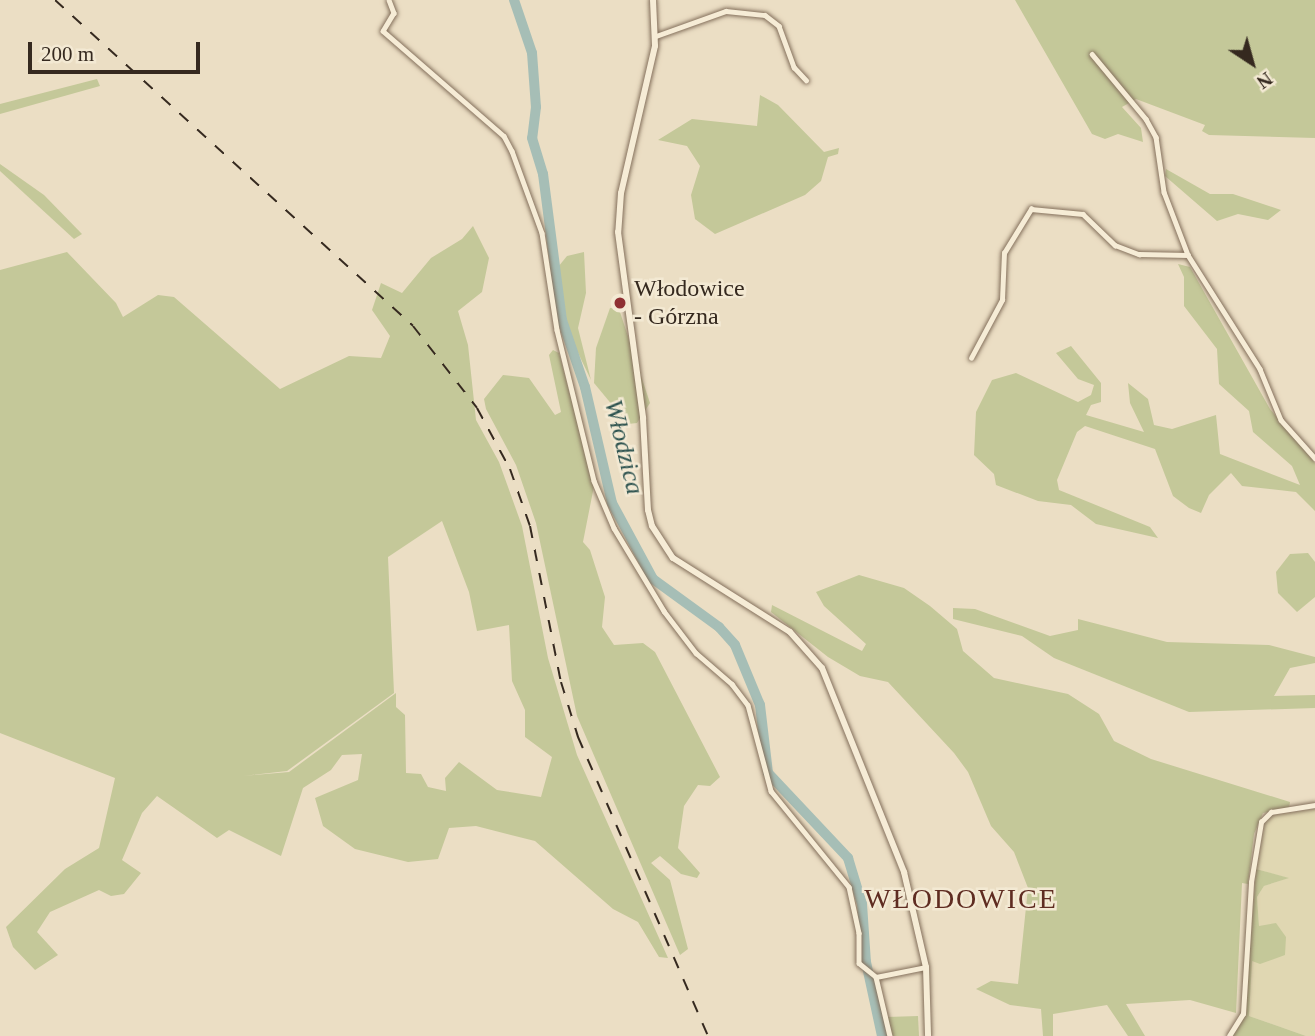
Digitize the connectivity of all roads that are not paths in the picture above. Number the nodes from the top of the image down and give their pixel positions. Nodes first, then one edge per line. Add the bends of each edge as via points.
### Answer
1 (389, 0) edge
2 (653, 0) edge
3 (656, 36) junction
4 (1092, 54) dead end
5 (806, 80) dead end
6 (1188, 255) junction
7 (971, 358) dead end
8 (1315, 458) edge
9 (1315, 805) edge
10 (926, 967) junction
11 (874, 975) junction
12 (890, 1036) edge
13 (928, 1036) edge
14 (1229, 1036) edge

1 - 11 street via 394,13 383,30 509,143 542,233 557,330 605,509 659,604 696,653 732,684 748,705 771,790 849,887 862,966
2 - 3 street
3 - 5 street via 726,12 765,15 779,26 794,68
3 - 10 street via 621,192 618,232 652,526 673,558 790,632 822,668 901,862
4 - 6 street via 1156,137 1164,192
6 - 7 street via 1139,254 1115,245 1083,214 1031,209 1004,253 1002,300
6 - 8 street via 1260,369 1281,420
9 - 14 street via 1271,812 1261,822 1251,882 1243,1014
10 - 11 street
10 - 13 street
11 - 12 street

